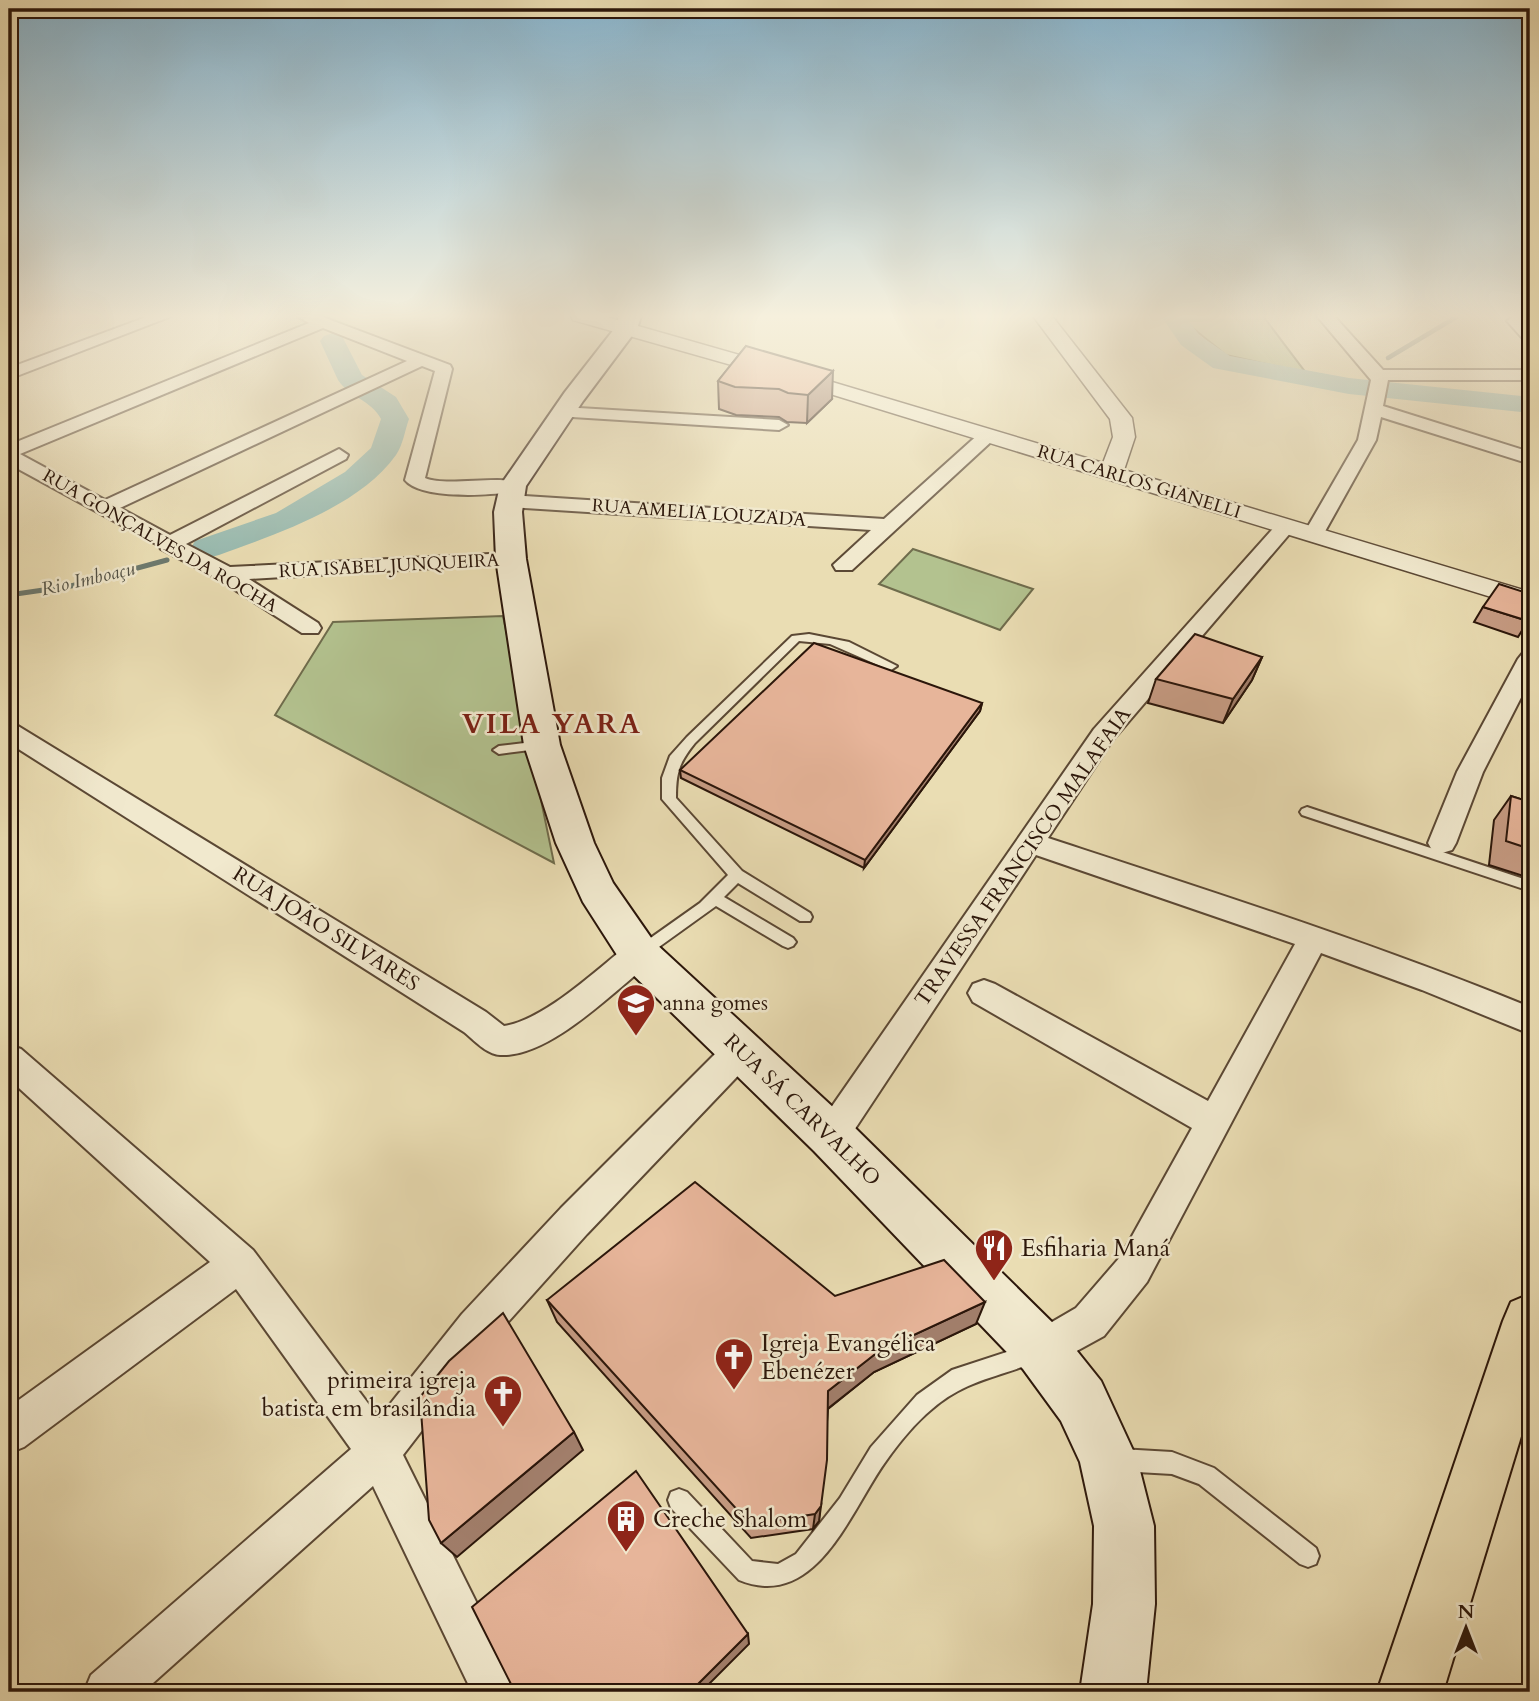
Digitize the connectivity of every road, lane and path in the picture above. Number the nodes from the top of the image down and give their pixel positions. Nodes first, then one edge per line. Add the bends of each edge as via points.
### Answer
1 (149, 395) edge
2 (347, 395) edge
3 (438, 395) edge
4 (574, 395) edge
5 (858, 395) edge
6 (1103, 395) edge
7 (1377, 395) edge
8 (1376, 405) junction
9 (562, 412) junction
10 (779, 425) dead end
11 (987, 436) junction
12 (9, 454) edge
13 (339, 456) dead end
14 (1530, 458) edge
15 (1111, 474) junction
16 (511, 493) junction
17 (103, 509) junction
18 (889, 525) junction
19 (1285, 527) junction
20 (1313, 536) junction
21 (168, 545) junction
22 (511, 559) junction
23 (844, 565) dead end
24 (226, 574) junction
25 (1530, 601) edge
26 (310, 628) dead end
27 (1530, 659) edge
28 (891, 666) dead end
29 (9, 732) edge
30 (542, 745) junction
31 (499, 750) dead end
32 (1307, 812) dead end
33 (1029, 842) junction
34 (1442, 844) dead end
35 (737, 875) junction
36 (1530, 886) edge
37 (713, 897) junction
38 (806, 916) dead end
39 (1314, 938) junction
40 (788, 942) dead end
41 (639, 954) junction
42 (984, 993) dead end
43 (1530, 1021) edge
44 (741, 1051) junction
45 (9, 1059) edge
46 (1214, 1122) junction
47 (831, 1136) junction
48 (240, 1263) junction
49 (1530, 1321) edge
50 (1042, 1350) junction
51 (9, 1432) edge
52 (379, 1452) junction
53 (1108, 1459) junction
54 (680, 1500) dead end
55 (1308, 1556) dead end
56 (108, 1692) edge
57 (497, 1692) edge
58 (1113, 1692) edge
59 (1410, 1692) edge

1 - 12 street
2 - 17 street
3 - 16 street, RUA AMELIA LOUZADA via 415,480 438,487
4 - 9 main road
5 - 11 street, RUA CARLOS GIANELLI
6 - 15 street via 1121,418 1124,438
7 - 8 street
8 - 14 street
8 - 20 street via 1367,440
9 - 10 street
9 - 16 main road
11 - 15 street, RUA CARLOS GIANELLI
11 - 18 street
12 - 17 street, RUA GONÇALVES DA ROCHA
13 - 21 street
15 - 19 street, RUA CARLOS GIANELLI
16 - 18 street, RUA AMELIA LOUZADA
16 - 22 main road, RUA SÁ CARVALHO
17 - 21 street, RUA GONÇALVES DA ROCHA
18 - 23 street
19 - 20 street, RUA CARLOS GIANELLI
19 - 33 street, TRAVESSA FRANCISCO MALAFAIA via 1103,735
20 - 25 street, RUA CARLOS GIANELLI
21 - 24 street, RUA GONÇALVES DA ROCHA
22 - 24 street, RUA ISABEL JUNQUEIRA
22 - 30 main road, RUA SÁ CARVALHO
24 - 26 street, RUA GONÇALVES DA ROCHA
27 - 34 street via 1478,753
28 - 35 lane via 834,640 796,638 675,759 668,799
29 - 41 street, RUA JOÃO SILVARES via 499,1041 526,1037 551,1023
30 - 31 lane
30 - 41 main road, RUA SÁ CARVALHO via 575,844 597,891
32 - 36 lane
33 - 39 street
33 - 47 street, TRAVESSA FRANCISCO MALAFAIA
35 - 37 lane
35 - 38 lane
37 - 40 lane
37 - 41 lane
39 - 43 street
39 - 46 street
41 - 44 main road, RUA SÁ CARVALHO
42 - 46 street
44 - 47 main road, RUA SÁ CARVALHO
44 - 52 street via 476,1328
45 - 48 street
46 - 50 street via 1134,1269 1090,1322
47 - 50 main road, RUA SÁ CARVALHO
48 - 51 street
48 - 52 street
49 - 59 main road
50 - 53 main road, RUA SÁ CARVALHO via 1081,1401
50 - 54 lane via 959,1377 923,1402 878,1454 848,1506 804,1562 780,1575 747,1572
52 - 56 street
52 - 57 street
53 - 55 lane via 1172,1463 1206,1476
53 - 58 main road, RUA SÁ CARVALHO via 1124,1526 1124,1604

